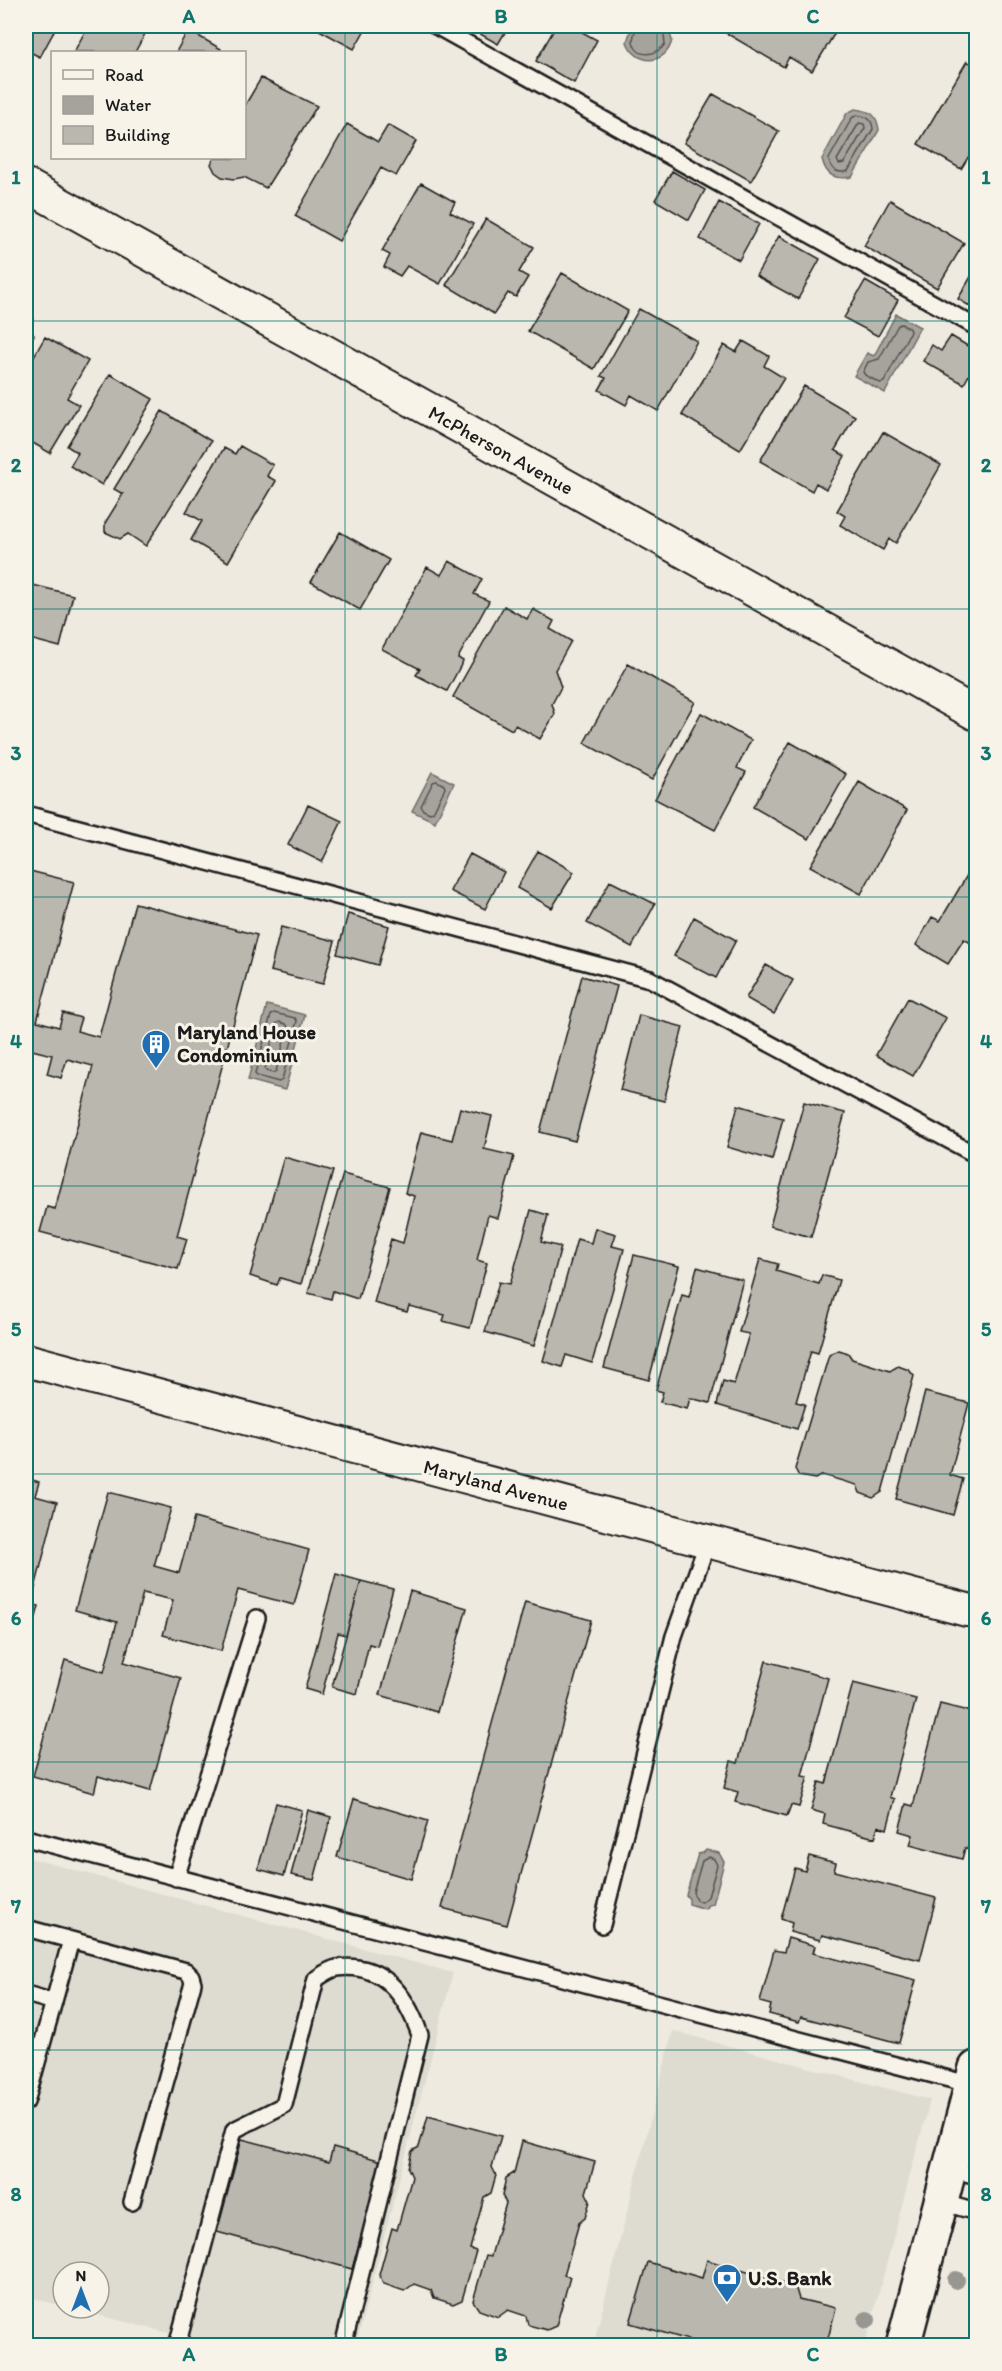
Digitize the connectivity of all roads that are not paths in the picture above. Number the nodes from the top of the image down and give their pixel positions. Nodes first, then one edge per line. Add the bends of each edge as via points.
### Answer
1 (436, 26) edge
2 (26, 184) edge
3 (976, 327) edge
4 (976, 714) edge
5 (26, 814) edge
6 (976, 1155) edge
7 (26, 1360) edge
8 (708, 1541) junction
9 (967, 1610) dead end
10 (257, 1618) dead end
11 (26, 1838) edge
12 (176, 1878) junction
13 (602, 1925) dead end
14 (26, 1928) edge
15 (71, 1940) junction
16 (26, 1994) edge
17 (54, 2002) junction
18 (974, 2077) edge
19 (26, 2102) edge
20 (963, 2172) edge
21 (132, 2202) dead end
22 (941, 2202) junction
23 (976, 2212) edge
24 (177, 2346) edge
25 (343, 2346) edge
26 (903, 2346) edge

1 - 3 lane
2 - 4 street, McPherson Avenue
5 - 6 lane via 650,979
7 - 8 street, Maryland Avenue
8 - 9 street, Maryland Avenue
8 - 13 lane via 674,1636
10 - 12 lane
11 - 12 lane
12 - 18 lane
14 - 15 lane
15 - 17 lane
15 - 21 lane via 186,1971 193,1983
16 - 17 lane
17 - 19 lane
18 - 20 street
20 - 22 street
22 - 23 lane
22 - 26 street
24 - 25 lane via 234,2130 284,2105 316,1979 335,1968 363,1969 388,1979 411,2010 420,2035

